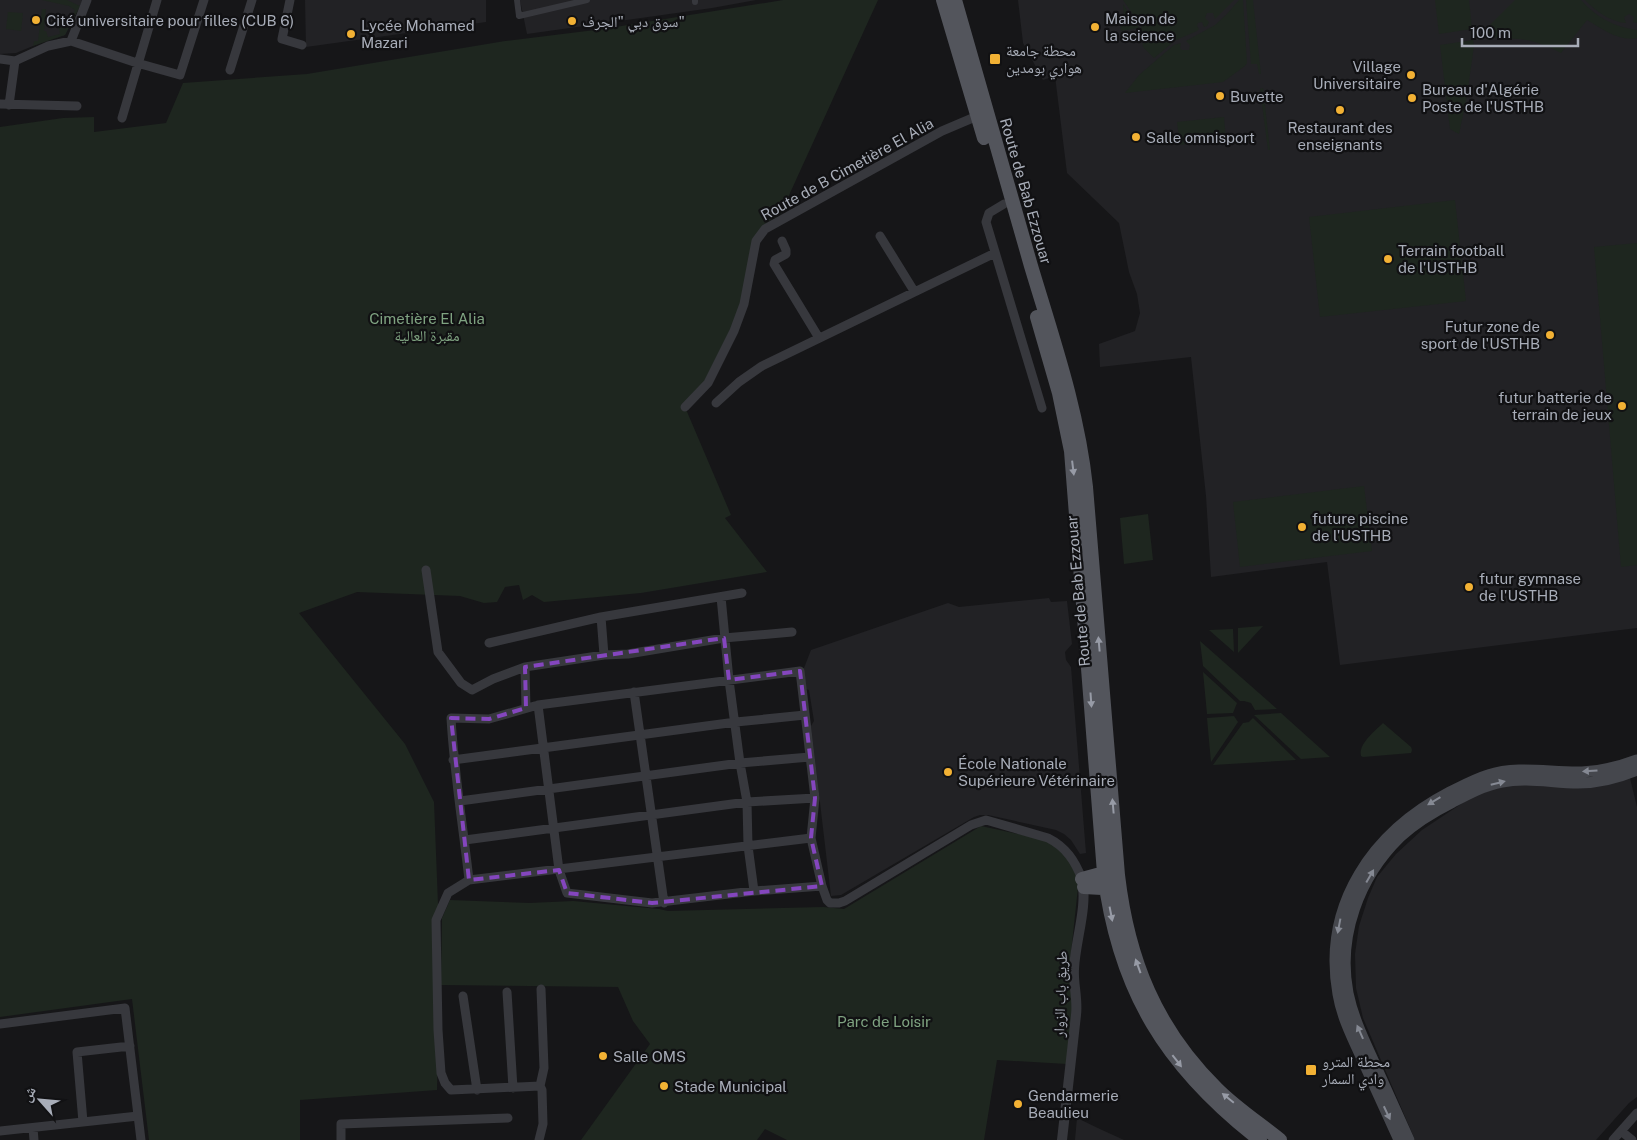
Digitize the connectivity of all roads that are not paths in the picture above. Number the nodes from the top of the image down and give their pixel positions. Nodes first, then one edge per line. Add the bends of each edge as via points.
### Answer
1 (87, 0) edge
2 (157, 0) edge
3 (204, 0) edge
4 (252, 0) edge
5 (290, 0) edge
6 (517, 0) edge
7 (587, 0) edge
8 (944, 0) edge
9 (955, 0) edge
10 (71, 41) junction
11 (302, 45) dead end
12 (964, 50) junction
13 (0, 59) edge
14 (15, 61) junction
15 (137, 64) junction
16 (230, 70) dead end
17 (4, 105) edge
18 (77, 106) dead end
19 (982, 114) junction
20 (122, 118) dead end
21 (1004, 204) junction
22 (880, 236) dead end
23 (782, 241) dead end
24 (995, 253) junction
25 (914, 291) junction
26 (819, 338) junction
27 (716, 403) dead end
28 (685, 407) dead end
29 (1042, 408) dead end
30 (426, 570) dead end
31 (742, 593) dead end
32 (721, 597) junction
33 (601, 616) junction
34 (792, 632) dead end
35 (724, 638) junction
36 (489, 644) dead end
37 (604, 655) junction
38 (525, 668) junction
39 (730, 680) junction
40 (634, 692) junction
41 (538, 705) junction
42 (526, 708) junction
43 (805, 715) junction
44 (736, 722) junction
45 (640, 735) junction
46 (543, 748) junction
47 (810, 758) junction
48 (453, 760) junction
49 (1637, 760) edge
50 (740, 763) junction
51 (1637, 770) edge
52 (646, 776) junction
53 (548, 789) junction
54 (815, 798) junction
55 (460, 801) junction
56 (747, 802) junction
57 (652, 816) junction
58 (554, 829) junction
59 (811, 838) junction
60 (465, 840) junction
61 (748, 846) junction
62 (658, 858) junction
63 (559, 870) junction
64 (1104, 873) junction
65 (1119, 879) junction
66 (469, 880) junction
67 (1083, 883) junction
68 (822, 886) junction
69 (1106, 888) junction
70 (754, 891) junction
71 (664, 903) junction
72 (541, 989) dead end
73 (507, 992) dead end
74 (463, 996) dead end
75 (0, 1024) edge
76 (130, 1046) junction
77 (540, 1086) junction
78 (513, 1088) junction
79 (477, 1090) junction
80 (1245, 1112) junction
81 (1637, 1113) edge
82 (138, 1116) junction
83 (508, 1118) dead end
84 (1232, 1118) junction
85 (83, 1122) junction
86 (1252, 1126) junction
87 (33, 1128) junction
88 (0, 1131) edge
89 (1622, 1131) junction
90 (34, 1140) edge
91 (141, 1140) edge
92 (341, 1140) edge
93 (539, 1140) edge
94 (1062, 1140) edge
95 (1260, 1140) edge
96 (1280, 1140) edge
97 (1399, 1140) edge
98 (1409, 1140) edge
99 (1613, 1140) edge
100 (1632, 1140) edge

1 - 10 street
2 - 15 street
3 - 15 street via 180,75
4 - 16 street
5 - 11 street via 282,39
6 - 7 street via 520,15
8 - 12 main road, Route de Bab Ezzouar
9 - 12 main road, Route de Bab Ezzouar
10 - 14 street via 48,46
10 - 15 street
12 - 19 main road, Route de Bab Ezzouar
13 - 14 street
14 - 17 street
15 - 20 street
17 - 18 street
19 - 21 main road, Route de Bab Ezzouar
19 - 28 street, Route de B Cimetière El Alia via 942,130 765,229 756,241 744,304 734,331 708,383
65 -> 19 main road, Route de Bab Ezzouar via 1081,447 1067,389
21 - 24 street via 986,218
21 -> 64 main road, Route de Bab Ezzouar via 1059,393 1070,451
22 - 25 street
23 - 26 street via 786,254 774,264
24 - 25 street
24 - 29 street
25 - 26 street
26 - 27 street via 762,366
30 - 38 street via 438,652 461,683 472,690
31 - 32 street
32 - 33 street
32 - 35 street
33 - 36 street
33 - 37 street
34 - 35 street
35 - 37 street
35 - 39 street
37 - 38 street
38 - 42 street
39 - 40 street
39 - 43 street via 800,671
39 - 44 street
40 - 41 street
40 - 45 street
41 - 42 street
41 - 46 street
42 - 48 street via 489,719 451,718
43 - 44 street
43 - 47 street
44 - 45 street
44 - 50 street
45 - 46 street
45 - 52 street
46 - 48 street
46 - 53 street
47 - 50 street
47 - 54 street
48 - 55 street
49 -> 97 main road via 1597,771 1517,770 1488,775 1435,800 1394,829 1363,867 1342,912 1337,933 1335,974 1346,1026
50 - 52 street
50 - 56 street
98 -> 51 main road via 1357,1023 1348,993 1348,935 1359,895 1370,874 1401,836 1440,808 1488,786 1511,780 1594,782
52 - 53 street
52 - 57 street
53 - 55 street
53 - 58 street
54 - 56 street
54 - 59 street
55 - 60 street
56 - 57 street
56 - 61 street
57 - 58 street
57 - 62 street
58 - 60 street
58 - 63 street
59 - 61 street
59 - 68 street
60 - 66 street
61 - 62 street
61 - 70 street
62 - 63 street
62 - 71 street
63 - 66 street
63 - 71 street via 567,893
64 - 65 main road
64 - 67 main road
64 - 69 main road, Route de Bab Ezzouar
65 - 69 main road
80 -> 65 main road, Route de Bab Ezzouar via 1219,1091 1190,1059 1154,1004 1130,942
66 - 79 street via 448,893 436,920 438,1030 441,1073 445,1083 451,1090
67 - 68 street via 1072,858 1056,842 986,820 971,825 845,901 830,902
67 - 69 main road
67 - 94 street, طريق باب الزوار via 1074,971 1077,1009
68 - 70 street
69 -> 84 main road, Route de Bab Ezzouar via 1119,950 1144,1011 1181,1066
70 - 71 street
72 - 77 street via 544,1068
73 - 78 street
74 - 79 street
75 - 76 street via 125,1008
76 - 82 street
76 - 85 street via 76,1052
77 - 78 street
77 - 93 street via 543,1124
78 - 79 street
80 - 84 main road
80 - 86 main road, Route de Bab Ezzouar
81 - 89 street
82 - 85 street
82 - 91 street
83 - 92 street via 340,1124
84 - 86 main road, Route de Bab Ezzouar
85 - 87 street
86 - 95 main road, Route de Bab Ezzouar
86 - 96 main road, Route de Bab Ezzouar
87 - 88 street
87 - 90 street
89 - 99 street
89 - 100 street

